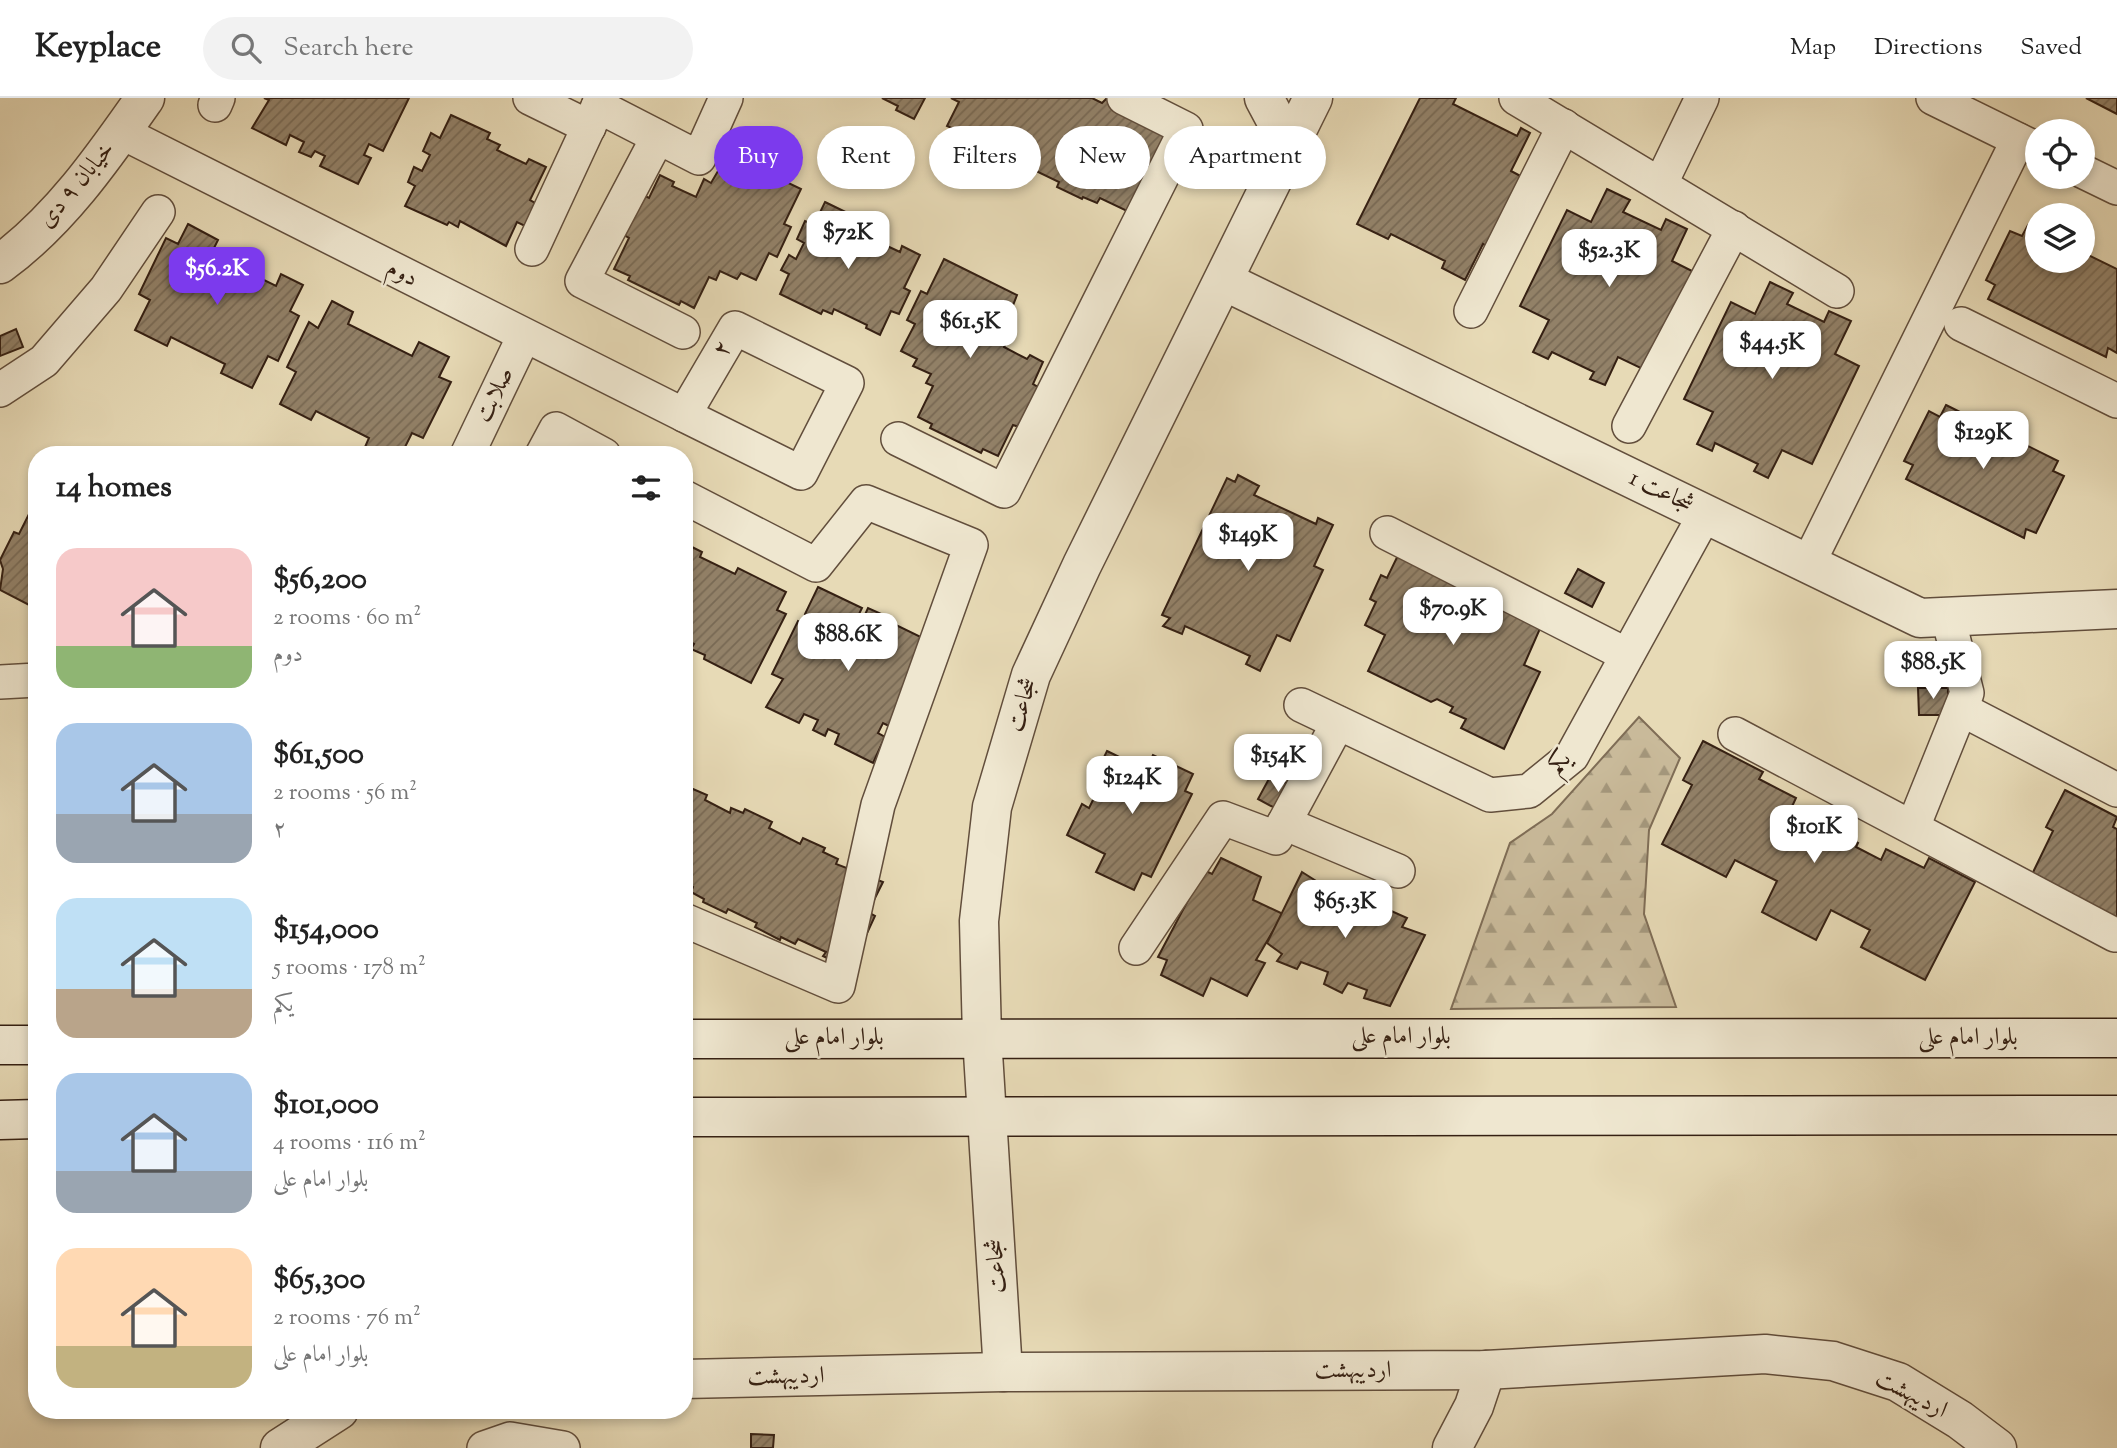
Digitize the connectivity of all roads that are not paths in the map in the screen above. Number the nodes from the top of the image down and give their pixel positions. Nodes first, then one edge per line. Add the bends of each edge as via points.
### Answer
1 (145, 98) edge
2 (530, 98) edge
3 (726, 98) edge
4 (1124, 98) edge
5 (1264, 98) edge
6 (1313, 98) edge
7 (1516, 98) edge
8 (1702, 98) edge
9 (1933, 98) edge
10 (1975, 107) edge
11 (596, 110) edge
12 (1279, 126) edge
13 (1299, 126) edge
14 (1564, 126) junction
15 (121, 132) junction
16 (658, 137) junction
17 (2025, 143) edge
18 (2025, 151) edge
19 (2095, 177) edge
20 (1661, 183) junction
21 (2117, 187) edge
22 (1268, 189) edge
23 (158, 212) dead end
24 (1734, 228) junction
25 (532, 250) dead end
26 (0, 264) edge
27 (1224, 281) junction
28 (1837, 291) dead end
29 (1471, 311) dead end
30 (1961, 324) dead end
31 (683, 332) dead end
32 (524, 336) junction
33 (0, 390) edge
34 (2117, 401) edge
35 (684, 415) junction
36 (1629, 426) dead end
37 (898, 439) dead end
38 (471, 446) edge
39 (547, 446) edge
40 (587, 446) edge
41 (693, 502) edge
42 (1705, 514) junction
43 (1387, 533) dead end
44 (1808, 564) junction
45 (2117, 609) edge
46 (1948, 617) junction
47 (1627, 655) junction
48 (28, 680) edge
49 (0, 682) edge
50 (1301, 705) dead end
51 (1961, 709) junction
52 (1338, 723) junction
53 (1735, 734) dead end
54 (2117, 790) edge
55 (1284, 823) junction
56 (1913, 827) junction
57 (1398, 871) dead end
58 (693, 924) edge
59 (2115, 935) dead end
60 (1136, 948) dead end
61 (982, 1037) junction
62 (2117, 1038) edge
63 (693, 1039) edge
64 (0, 1045) edge
65 (28, 1045) edge
66 (2117, 1115) edge
67 (988, 1116) junction
68 (693, 1117) edge
69 (0, 1119) edge
70 (28, 1119) edge
71 (1486, 1370) junction
72 (1003, 1372) junction
73 (693, 1378) edge
74 (325, 1419) edge
75 (1454, 1447) edge
76 (280, 1448) edge
77 (484, 1448) edge
78 (563, 1448) edge
79 (1997, 1448) edge

1 - 15 street, خیابان ۹ دی
2 - 11 street
3 - 16 street via 699,158
4 - 37 street via 1185,130 1004,491
5 - 12 street
6 - 13 street, شجاعت
7 - 14 street
8 - 20 street
9 - 10 street
10 - 17 street
11 - 16 street
11 - 25 street
14 - 20 street
14 - 29 street
15 - 26 street, خیابان ۹ دی via 88,178
15 - 32 street, دوم
16 - 31 street via 582,281
18 - 44 street
19 - 21 street
20 - 24 street
22 - 27 street, شجاعت
23 - 33 street via 106,289 44,361
24 - 28 street
24 - 36 street
27 - 42 street, شجاعت 1
27 - 61 street, شجاعت via 1031,675 992,807 979,921
30 - 34 street
32 - 35 street, دوم
32 - 38 street, صلابت
35 - 35 street, ۲ via 801,473 847,383 735,328
39 - 40 street via 556,429
41 - 58 street via 816,565 866,502 971,545 878,805 838,986
42 - 44 street, شجاعت 1
42 - 47 street, یکم
43 - 47 street
44 - 46 street, شجاعت 1 via 1920,618
45 - 46 street, شجاعت 1
46 - 51 street via 1967,693
47 - 52 street, یکم via 1572,755 1529,791 1490,795
48 - 49 street
50 - 52 street, یکم
51 - 54 street
51 - 56 street
52 - 55 street
53 - 56 street
55 - 57 street
55 - 60 street via 1276,838 1223,818
56 - 59 street
61 - 62 street, بلوار امام علی
61 - 63 street, بلوار امام علی
61 - 67 street, شجاعت
64 - 65 street
66 - 67 street
67 - 68 street
67 - 72 street, شجاعت
69 - 70 street
71 - 72 street, اردیبهشت
71 - 75 street
71 - 79 street, اردیبهشت via 1765,1354 1833,1361 1898,1382
72 - 73 street, اردیبهشت
74 - 76 street
77 - 78 street via 510,1439

